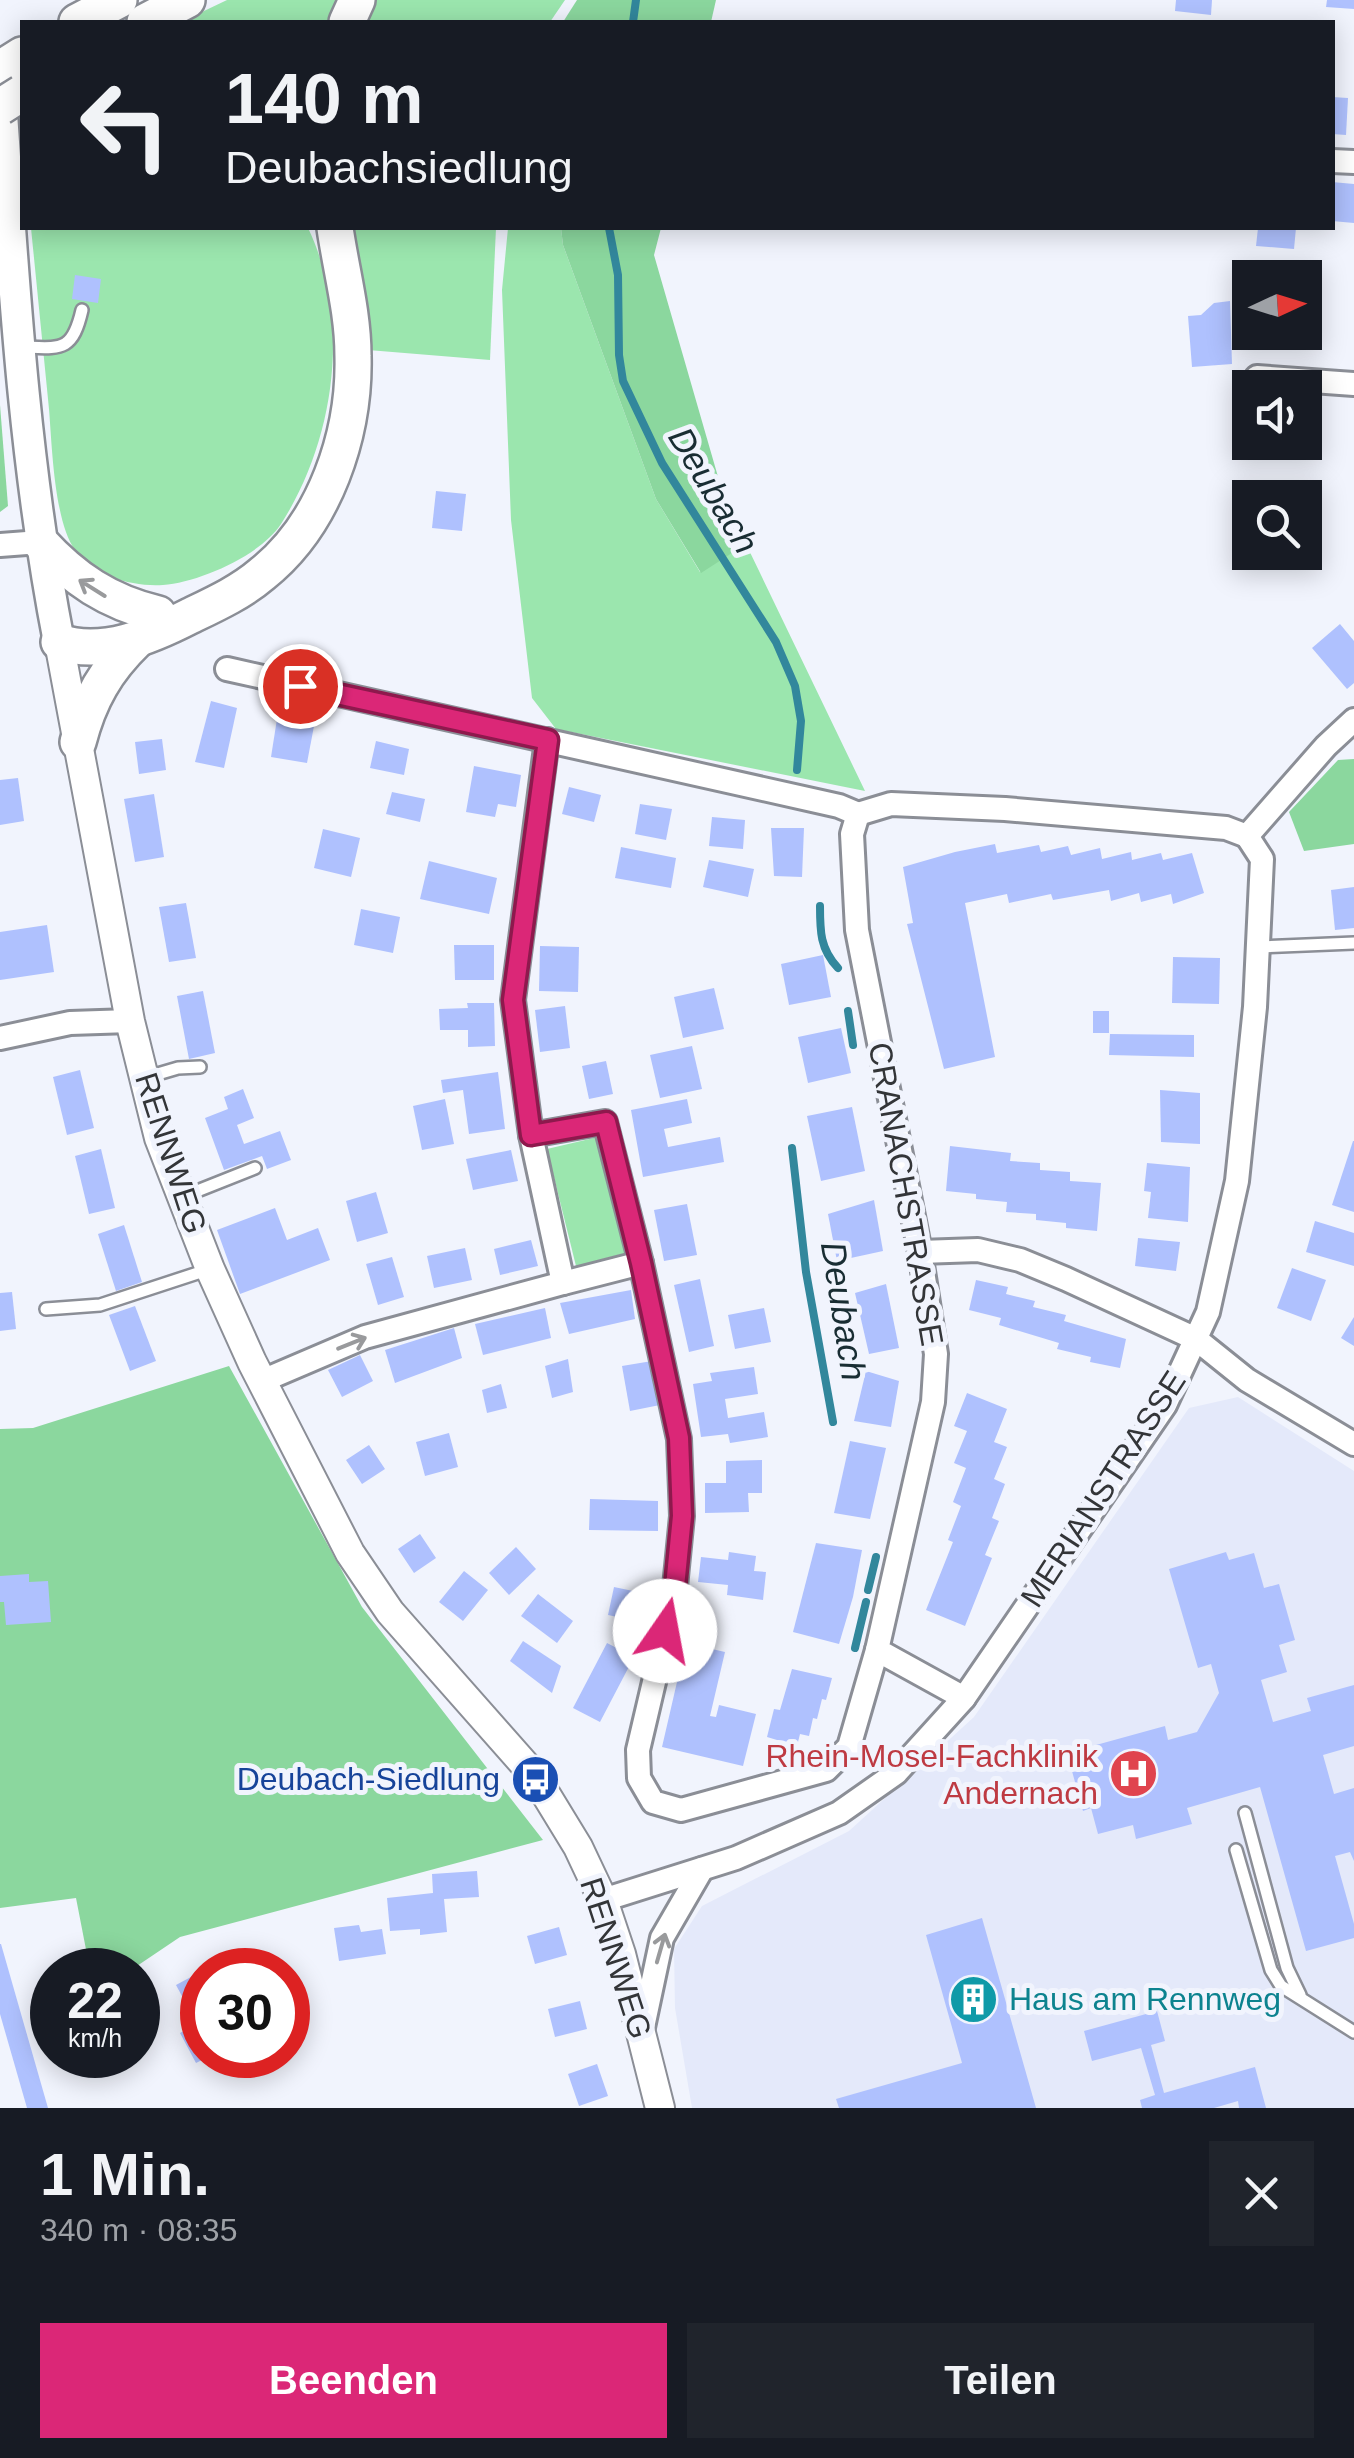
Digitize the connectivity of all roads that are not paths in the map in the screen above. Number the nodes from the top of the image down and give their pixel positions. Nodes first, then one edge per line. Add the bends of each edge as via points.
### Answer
1 (119, 0) edge
2 (187, 0) edge
3 (82, 20) edge
4 (150, 20) edge
5 (0, 84) edge
6 (335, 233) edge
7 (82, 310) dead end
8 (19, 347) junction
9 (1322, 381) edge
10 (1354, 384) edge
11 (40, 542) junction
12 (0, 545) edge
13 (147, 627) junction
14 (59, 642) junction
15 (227, 670) dead end
16 (1354, 720) edge
17 (548, 740) junction
18 (78, 742) junction
19 (858, 814) junction
20 (1247, 836) junction
21 (1354, 943) edge
22 (1258, 947) junction
23 (130, 1021) junction
24 (0, 1038) edge
25 (200, 1067) dead end
26 (144, 1078) junction
27 (531, 1135) junction
28 (255, 1168) dead end
29 (182, 1197) junction
30 (920, 1252) junction
31 (641, 1263) junction
32 (210, 1269) junction
33 (563, 1283) junction
34 (46, 1310) dead end
35 (1196, 1340) junction
36 (262, 1380) junction
37 (1354, 1444) edge
38 (877, 1650) junction
39 (964, 1698) junction
40 (1244, 1813) dead end
41 (1236, 1850) dead end
42 (702, 1869) junction
43 (602, 1900) junction
44 (1302, 1999) junction
45 (1354, 2032) edge
46 (641, 2035) junction
47 (660, 2108) edge

1 - 3 highway
2 - 4 highway
5 - 8 main road, RENNWEG
6 - 13 highway via 354,356 336,465 311,517 265,573 223,600
7 - 8 lane via 76,334 65,344
8 - 11 main road, RENNWEG
9 - 10 street
11 - 12 street
13 -> 11 highway via 130,607 80,581
11 - 14 main road, RENNWEG
13 - 14 highway via 94,647
13 - 18 highway via 101,681
14 - 18 street, RENNWEG
15 - 17 street
16 - 20 street
17 - 19 street
17 - 27 street via 513,1000
18 - 23 street, RENNWEG
19 - 20 street via 891,804 1005,809 1226,828
19 - 30 street, CRANACHSTRASSE via 852,851 856,930
20 - 22 street, MERIANSTRASSE via 1262,859
21 - 22 lane
22 - 35 street, MERIANSTRASSE via 1236,1181
23 - 24 street via 70,1022
23 - 26 street, RENNWEG
25 - 26 lane
26 - 29 street, RENNWEG
27 - 31 street via 606,1122
27 - 33 street
28 - 29 lane
29 - 32 street, RENNWEG
30 - 35 street via 978,1250 1020,1260
30 - 38 street, CRANACHSTRASSE via 936,1354 932,1402
31 - 33 street
31 - 38 street, CRANACHSTRASSE via 679,1438 682,1516 674,1597 638,1750 639,1778 653,1802 681,1810 826,1770 849,1747
32 - 34 lane via 100,1304
32 - 36 street, RENNWEG
36 -> 33 street via 365,1337
35 - 37 street via 1247,1380
35 - 39 street, MERIANSTRASSE via 1165,1405
36 - 43 street, RENNWEG via 379,1597 534,1775
38 - 39 street
39 - 42 street, MERIANSTRASSE via 896,1773 839,1813
40 - 44 lane via 1287,1968
41 - 44 lane via 1270,1970
42 - 43 street, MERIANSTRASSE
46 -> 42 street via 662,1938
43 - 46 street, RENNWEG
44 - 45 lane
46 - 47 street, RENNWEG

